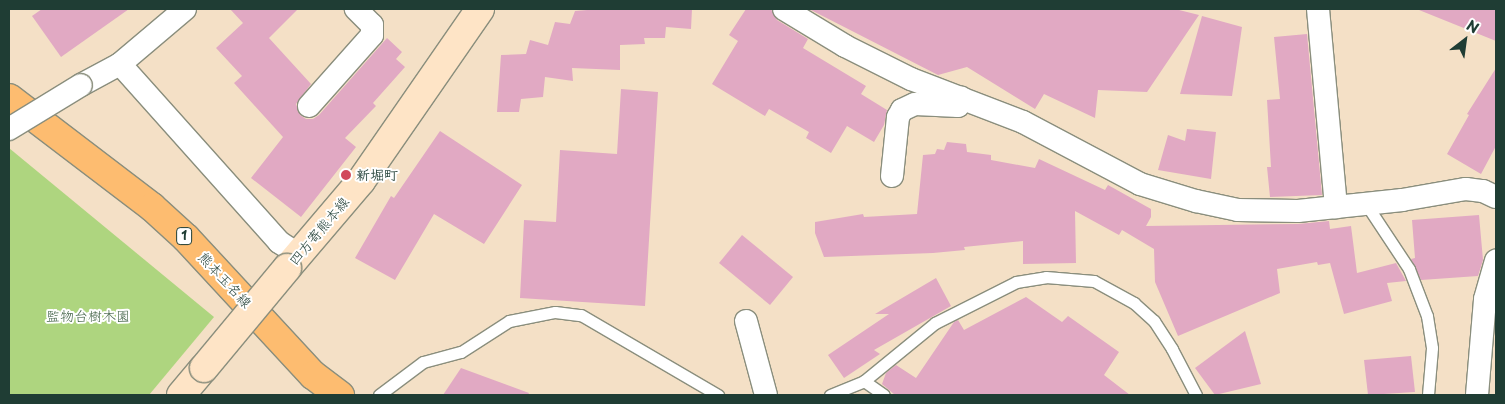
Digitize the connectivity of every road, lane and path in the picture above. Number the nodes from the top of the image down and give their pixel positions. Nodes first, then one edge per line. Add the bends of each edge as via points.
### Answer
1 (185, 9) edge
2 (356, 9) edge
3 (480, 9) edge
4 (784, 9) edge
5 (1318, 9) edge
6 (120, 64) junction
7 (962, 97) junction
8 (9, 98) edge
9 (309, 106) dead end
10 (9, 130) edge
11 (892, 176) dead end
12 (1496, 197) edge
13 (1366, 204) junction
14 (1336, 208) junction
15 (1496, 261) edge
16 (293, 262) junction
17 (746, 321) dead end
18 (864, 381) junction
19 (181, 395) edge
20 (340, 395) edge
21 (379, 395) edge
22 (718, 395) edge
23 (766, 395) edge
24 (830, 395) edge
25 (884, 395) edge
26 (1196, 395) edge
27 (1428, 395) edge
28 (1477, 395) edge

1 - 6 street
2 - 9 street via 372,25 372,35
3 - 16 main road, 四方寄熊本線 via 361,181
4 - 7 street via 845,46 911,79
5 - 14 street
6 - 10 street, bridge
6 - 16 street via 280,242
7 - 11 street via 958,106 915,104 902,110 898,117
7 - 14 street via 1023,122 1140,184 1196,201 1238,210
8 - 20 main road, 熊本玉名線 / 1 via 152,207 313,375
12 - 13 street via 1466,189
13 - 14 street
13 - 27 lane via 1409,270 1427,316 1432,348
15 - 28 street via 1485,299
16 - 19 main road, 四方寄熊本線, bridge
17 - 23 street
18 - 24 lane
18 - 25 lane
18 - 26 lane via 935,323 1016,282 1046,276 1094,281 1134,302 1154,321
21 - 22 lane via 423,362 461,352 509,321 555,312 581,315

